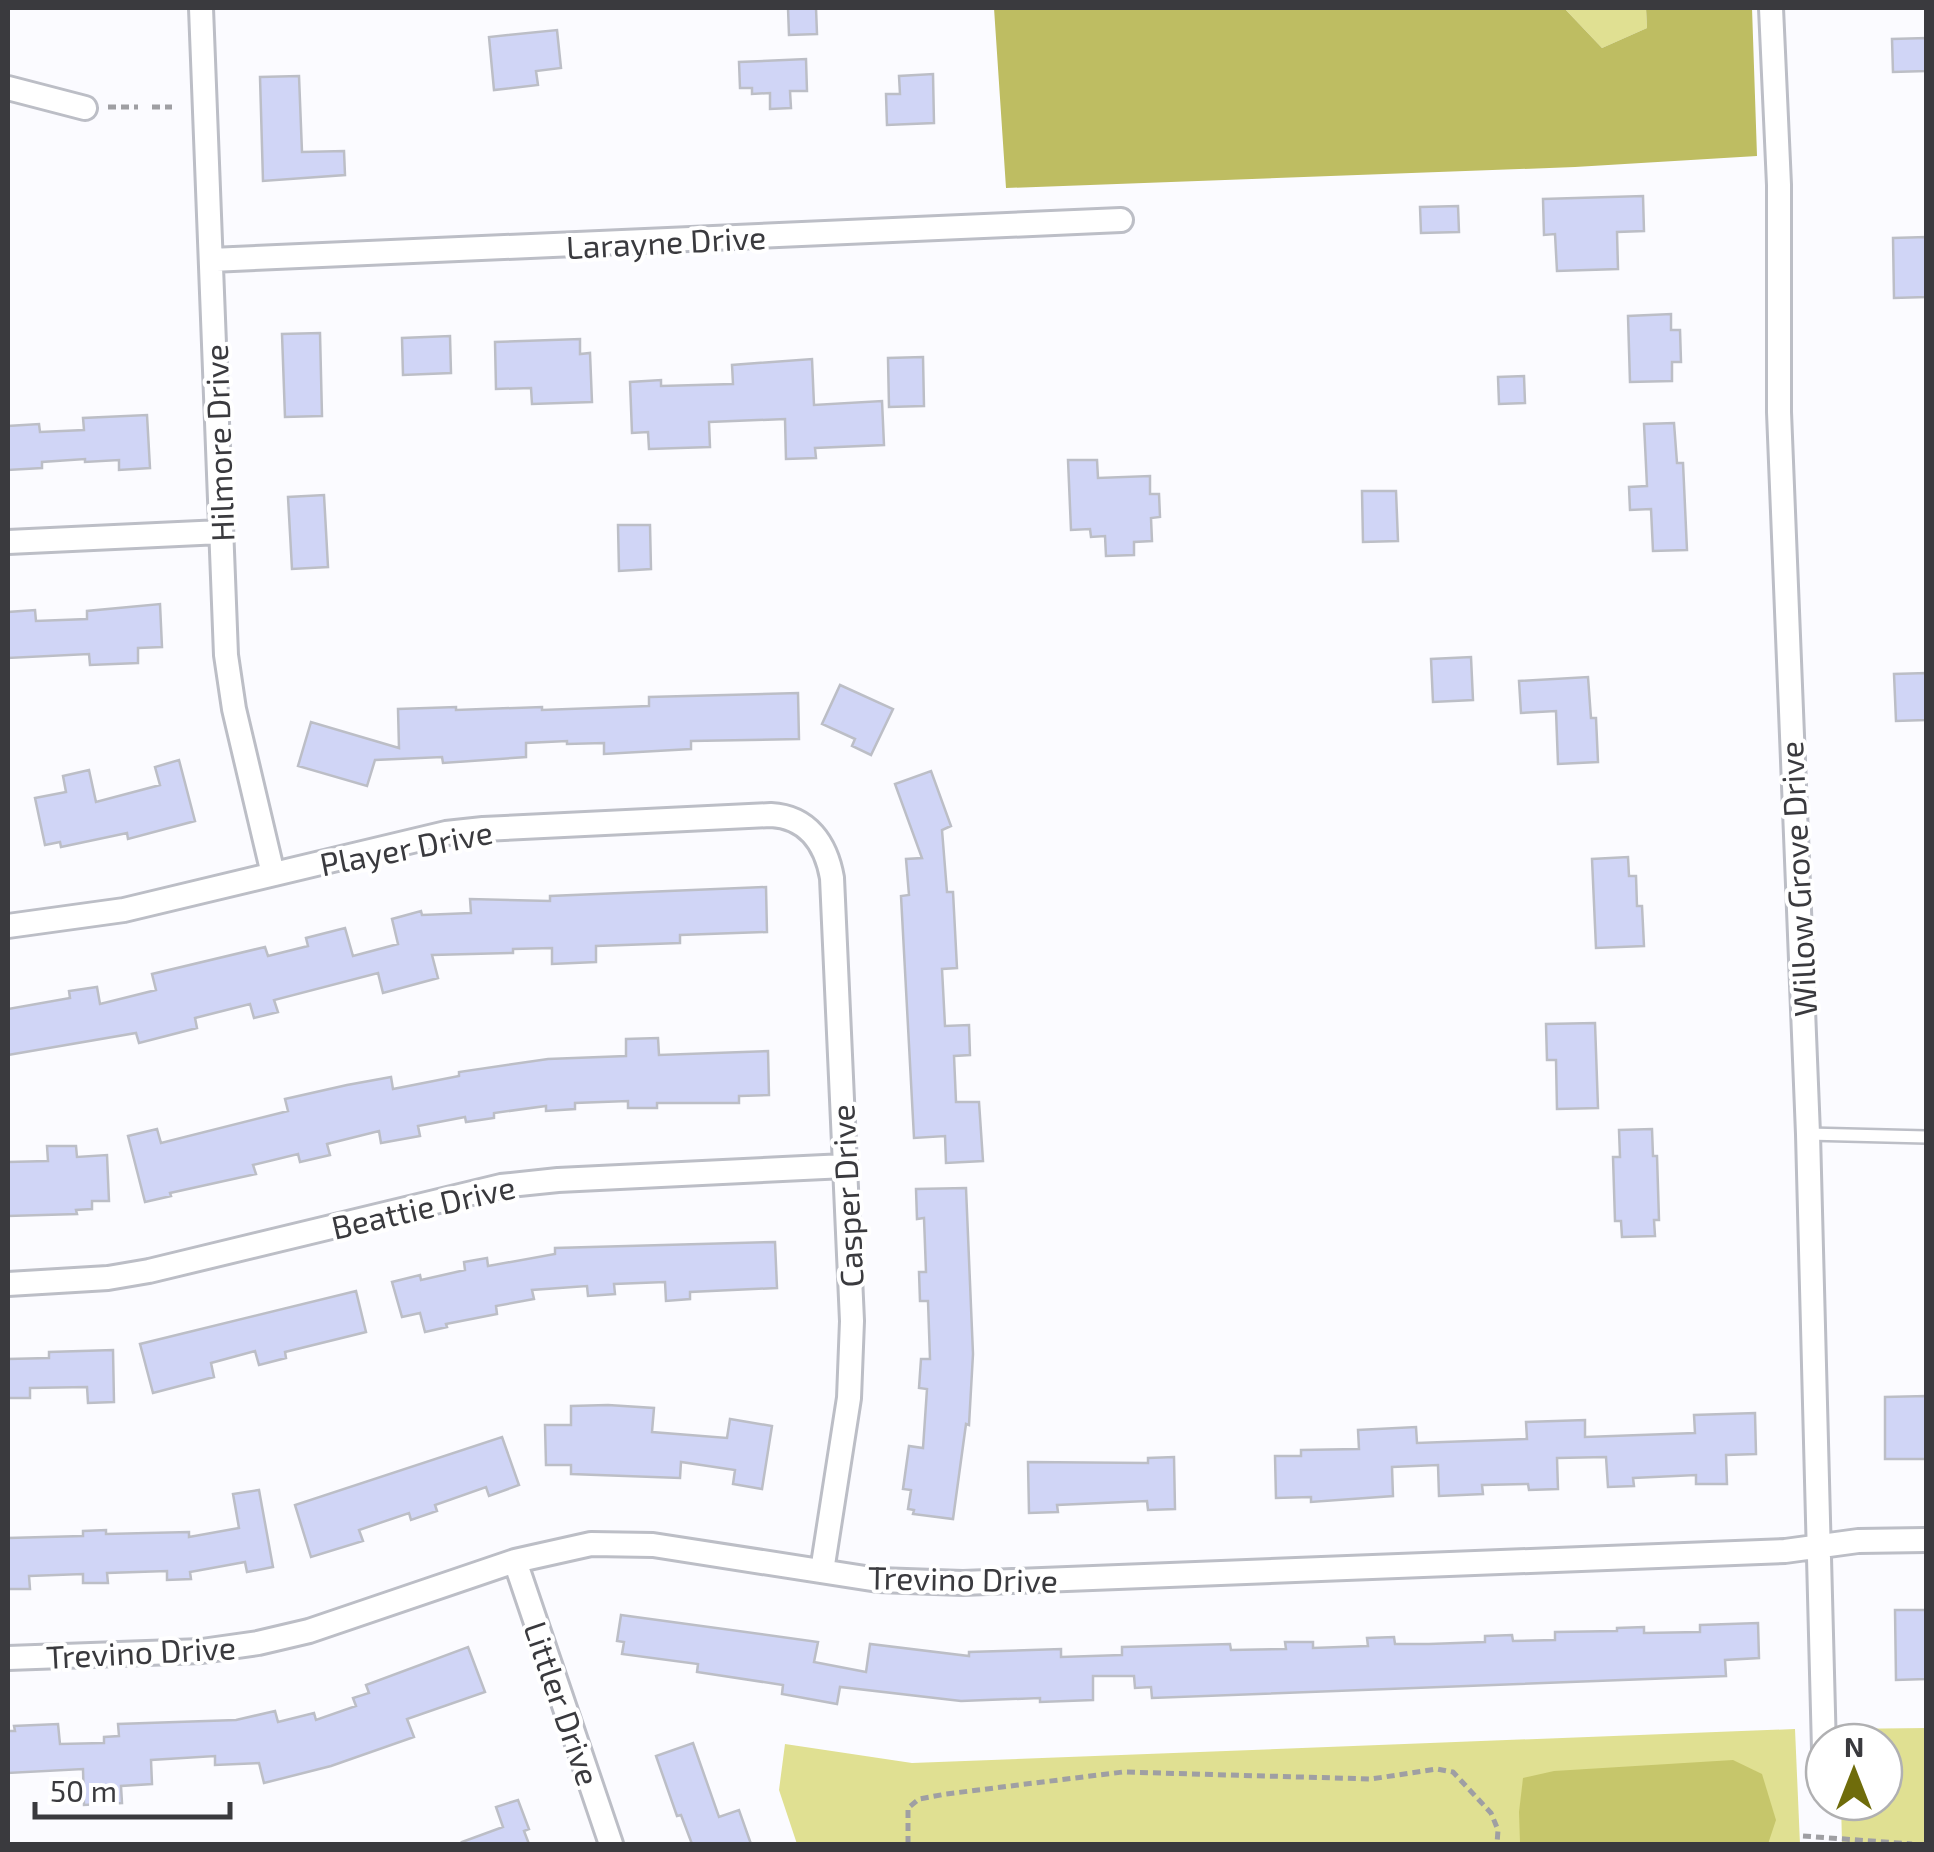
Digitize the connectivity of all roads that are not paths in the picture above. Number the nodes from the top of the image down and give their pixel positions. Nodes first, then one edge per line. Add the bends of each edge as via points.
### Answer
1 (201, 8) edge
2 (1771, 8) edge
3 (8, 88) edge
4 (86, 108) road end
5 (1121, 220) dead end
6 (211, 260) junction
7 (221, 532) junction
8 (8, 542) edge
9 (806, 828) joint
10 (272, 874) junction
11 (8, 926) edge
12 (1808, 1134) junction
13 (1926, 1137) edge
14 (845, 1166) junction
15 (8, 1284) edge
16 (1926, 1540) edge
17 (1816, 1547) junction
18 (515, 1561) junction
19 (822, 1571) junction
20 (8, 1658) edge
21 (1823, 1722) edge
22 (611, 1844) edge

1 - 6 street, Hilmore Drive
2 - 12 street, Willow Grove Drive via 1780,469
3 - 4 street
5 - 6 street, Larayne Drive
6 - 7 street, Hilmore Drive
7 - 8 street
7 - 10 street, Hilmore Drive via 230,681
9 - 10 street, Player Drive via 771,815 484,828
9 - 14 street, Casper Drive via 824,846 832,878
10 - 11 street, Player Drive via 124,910
12 - 13 lane
12 - 17 street, Willow Grove Drive
14 - 15 street, Beattie Drive via 500,1186 149,1271
14 - 19 street, Casper Drive via 852,1356
16 - 17 street, Trevino Drive
17 - 19 street, Trevino Drive via 963,1584
17 - 21 street, Willow Grove Drive
18 - 19 street, Trevino Drive via 572,1546 633,1543
18 - 20 street, Trevino Drive via 258,1643
18 - 22 street, Littler Drive

